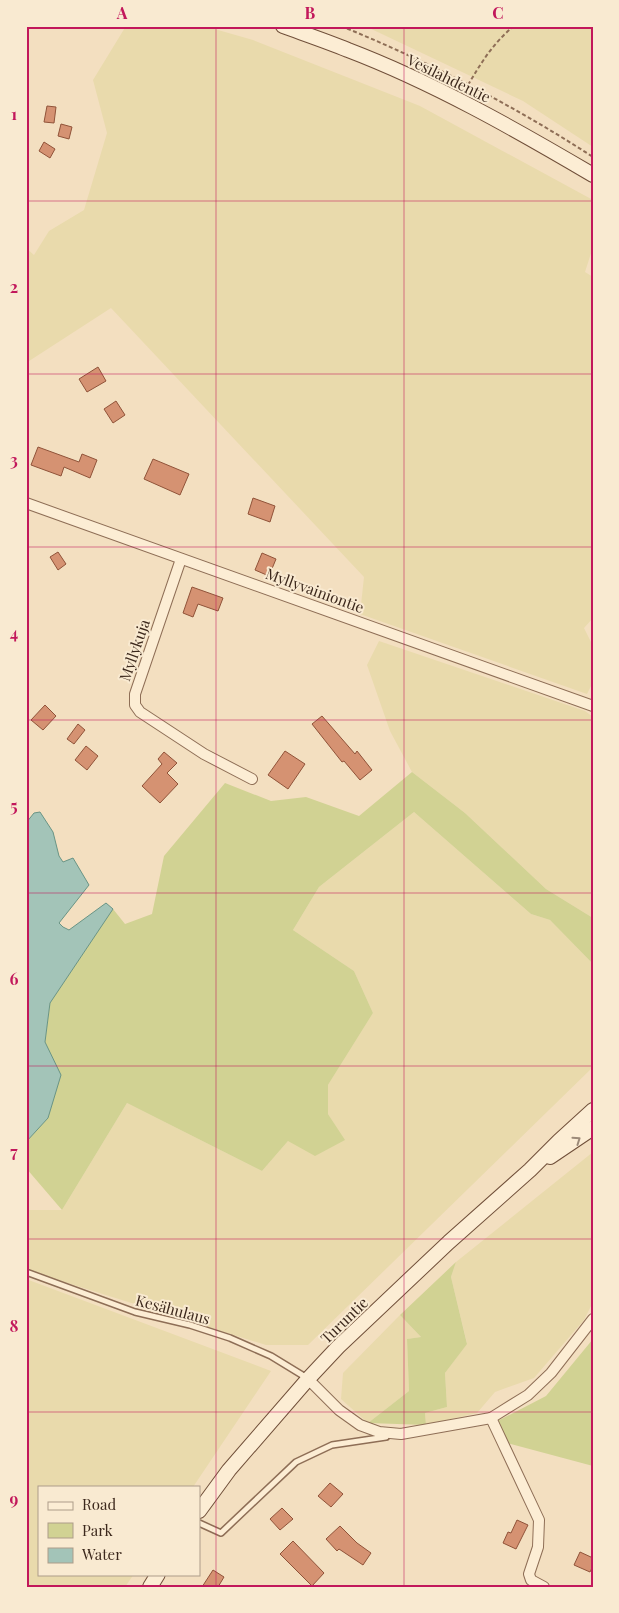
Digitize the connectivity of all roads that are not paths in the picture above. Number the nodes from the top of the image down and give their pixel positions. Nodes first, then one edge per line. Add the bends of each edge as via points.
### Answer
1 (283, 26) edge
2 (593, 175) edge
3 (26, 503) edge
4 (181, 558) junction
5 (593, 706) edge
6 (252, 779) dead end
7 (593, 1110) edge
8 (593, 1128) edge
9 (530, 1170) junction
10 (26, 1272) edge
11 (593, 1318) edge
12 (308, 1379) junction
13 (491, 1418) junction
14 (401, 1434) junction
15 (200, 1510) edge
16 (200, 1523) edge
17 (157, 1576) edge
18 (150, 1587) edge
19 (544, 1587) edge

1 - 2 main road, Vesilahdentie via 402,73 485,114
3 - 4 street, Myllyvainiontie
4 - 5 street, Myllyvainiontie
4 - 6 street, Myllykuja via 135,694 135,705 140,712 204,754
7 - 9 main road, Turuntie
9 -> 8 main road, Turuntie
9 - 12 main road, Turuntie via 442,1249
10 - 12 lane, Kesähulaus via 135,1312 230,1338 271,1356
11 - 13 street via 551,1373 528,1395
12 - 14 street via 339,1410 360,1425 378,1432
12 - 15 main road, Turuntie via 229,1470
13 - 14 street
13 - 19 street via 539,1520 538,1547 529,1574 531,1580
14 - 16 lane via 332,1445 296,1462 221,1532
17 - 18 main road

